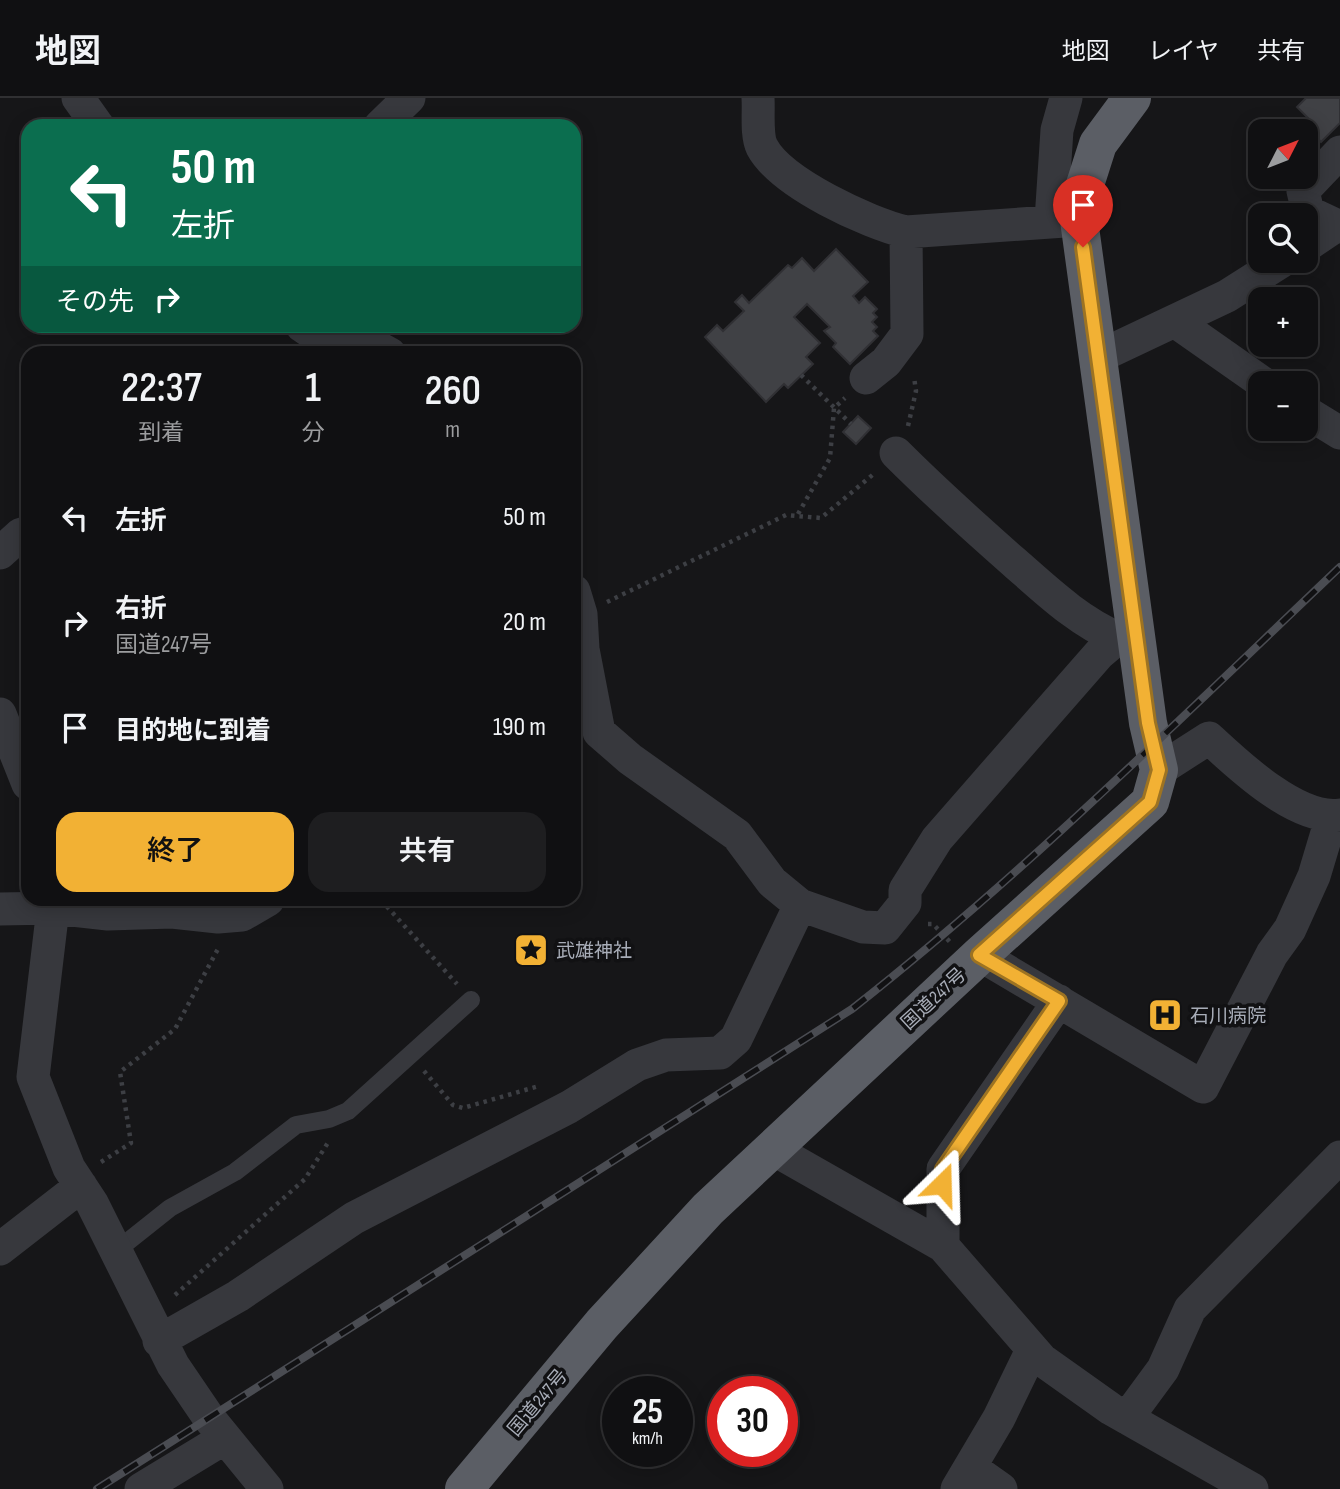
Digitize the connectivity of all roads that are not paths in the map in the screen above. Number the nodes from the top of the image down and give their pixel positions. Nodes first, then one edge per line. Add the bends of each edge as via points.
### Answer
1 (78, 98) edge
2 (409, 98) edge
3 (758, 98) edge
4 (1066, 98) edge
5 (1132, 98) edge
6 (93, 119) edge
7 (387, 119) edge
8 (1340, 152) edge
9 (1065, 220) junction
10 (1338, 226) edge
11 (906, 232) junction
12 (1318, 238) edge
13 (1263, 273) edge
14 (1176, 322) junction
15 (323, 334) edge
16 (363, 346) edge
17 (1098, 357) junction
18 (1248, 372) edge
19 (866, 379) road end
20 (1318, 419) edge
21 (1340, 433) edge
22 (896, 453) road end
23 (21, 534) edge
24 (0, 553) edge
25 (581, 634) edge
26 (1127, 636) junction
27 (0, 714) edge
28 (587, 737) edge
29 (21, 766) edge
30 (1159, 770) junction
31 (1336, 816) edge
32 (800, 905) junction
33 (32, 906) edge
34 (54, 906) edge
35 (65, 906) edge
36 (255, 907) edge
37 (0, 909) edge
38 (979, 955) junction
39 (471, 1000) road end
40 (1059, 1001) junction
41 (771, 1148) junction
42 (1340, 1157) edge
43 (90, 1175) junction
44 (943, 1246) junction
45 (0, 1249) edge
46 (116, 1251) junction
47 (159, 1341) junction
48 (1032, 1350) junction
49 (1127, 1418) junction
50 (225, 1438) junction
51 (963, 1478) edge
52 (141, 1489) edge
53 (267, 1489) edge
54 (464, 1489) edge
55 (1001, 1489) edge
56 (1252, 1489) edge

1 - 6 street
2 - 7 street
3 - 11 street via 761,146 793,179 857,215
4 - 9 street via 1057,130
5 - 9 highway via 1098,144 1083,191
8 - 10 street via 1303,191 1308,212
9 - 11 street
9 - 17 highway
10 - 12 street
11 - 19 street via 907,334
13 - 14 street
14 - 17 street
14 - 18 street
15 - 16 street
17 - 26 highway
20 - 21 street
22 - 26 street via 951,507 1090,626
23 - 24 street
25 - 28 street
26 - 30 highway
26 - 32 street via 1099,654 937,839 905,890 905,903 885,928 863,927
27 - 29 street
28 - 32 street via 630,759 737,835 772,882
30 - 31 street via 1209,738 1274,791 1304,807
30 - 38 highway, 国道247号 via 1150,802
31 - 40 street via 1290,929 1272,954 1203,1087
32 - 47 street via 736,1039 720,1053 666,1055 637,1065 569,1107 354,1218 238,1296
33 - 37 street
34 - 43 street via 33,1077 69,1168
35 - 36 street via 108,914 172,912 218,917
38 - 40 street
38 - 41 highway, 国道247号
39 - 46 lane via 348,1111 296,1125 235,1172 170,1208
40 - 44 street via 943,1169
41 - 44 street
41 - 54 highway, 国道247号 via 602,1325
42 - 49 street via 1190,1309 1163,1369
43 - 45 street
43 - 46 street
44 - 48 street
46 - 47 street
47 - 50 street
48 - 49 street
48 - 51 street
49 - 56 street
50 - 52 street
50 - 53 street
51 - 55 street

